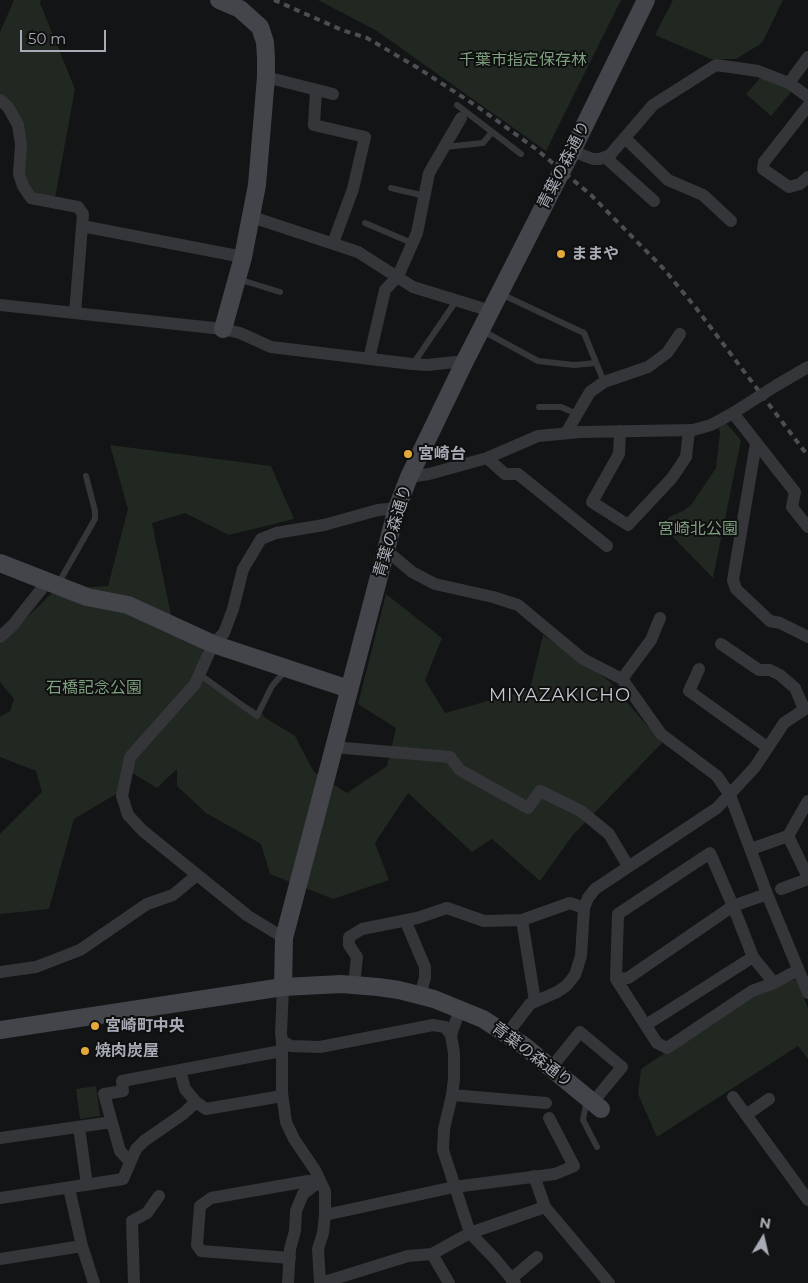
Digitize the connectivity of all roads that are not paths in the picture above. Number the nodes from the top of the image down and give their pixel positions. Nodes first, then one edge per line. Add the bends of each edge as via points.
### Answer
1 (219, 0) edge
2 (646, 0) edge
3 (808, 57) edge
4 (266, 77) junction
5 (789, 83) junction
6 (316, 90) junction
7 (333, 94) dead end
8 (808, 98) edge
9 (0, 100) edge
10 (457, 105) dead end
11 (808, 106) edge
12 (461, 118) dead end
13 (492, 132) junction
14 (626, 138) junction
15 (444, 147) junction
16 (572, 151) junction
17 (521, 154) dead end
18 (605, 157) junction
19 (808, 177) edge
20 (391, 188) dead end
21 (425, 196) junction
22 (654, 201) dead end
23 (252, 217) junction
24 (732, 221) dead end
25 (365, 223) dead end
26 (82, 226) junction
27 (333, 243) junction
28 (412, 243) junction
29 (243, 256) junction
30 (398, 276) junction
31 (237, 278) junction
32 (280, 292) dead end
33 (500, 294) junction
34 (456, 301) junction
35 (0, 305) edge
36 (492, 311) junction
37 (75, 313) junction
38 (223, 329) junction
39 (481, 330) junction
40 (680, 334) dead end
41 (369, 358) junction
42 (465, 362) junction
43 (596, 363) junction
44 (412, 364) junction
45 (808, 367) edge
46 (604, 382) junction
47 (539, 407) dead end
48 (733, 413) junction
49 (577, 414) junction
50 (688, 430) junction
51 (620, 431) junction
52 (566, 434) junction
53 (756, 443) junction
54 (487, 458) junction
55 (86, 476) dead end
56 (409, 477) junction
57 (397, 508) junction
58 (808, 527) edge
59 (607, 546) dead end
60 (386, 550) junction
61 (0, 563) edge
62 (52, 584) junction
63 (660, 618) dead end
64 (0, 637) edge
65 (808, 637) edge
66 (213, 644) junction
67 (722, 644) dead end
68 (288, 669) junction
69 (699, 669) dead end
70 (199, 674) junction
71 (622, 679) junction
72 (349, 689) junction
73 (806, 708) edge
74 (333, 747) junction
75 (767, 747) junction
76 (730, 795) junction
77 (808, 800) edge
78 (788, 836) junction
79 (751, 848) junction
80 (805, 862) edge
81 (628, 866) junction
82 (197, 875) junction
83 (808, 878) edge
84 (781, 889) dead end
85 (767, 894) junction
86 (734, 906) junction
87 (584, 908) junction
88 (405, 920) junction
89 (522, 920) junction
90 (284, 938) junction
91 (753, 957) junction
92 (798, 970) junction
93 (0, 972) edge
94 (616, 980) junction
95 (774, 983) junction
96 (354, 985) junction
97 (283, 986) junction
98 (808, 993) edge
99 (420, 995) junction
100 (535, 1001) junction
101 (460, 1008) junction
102 (646, 1025) junction
103 (0, 1030) edge
104 (507, 1034) junction
105 (451, 1035) junction
106 (282, 1046) junction
107 (552, 1068) junction
108 (180, 1070) junction
109 (452, 1095) junction
110 (282, 1096) junction
111 (733, 1097) dead end
112 (769, 1099) dead end
113 (196, 1102) junction
114 (546, 1103) dead end
115 (594, 1103) junction
116 (746, 1115) junction
117 (549, 1118) dead end
118 (112, 1122) junction
119 (79, 1127) junction
120 (0, 1138) edge
121 (597, 1147) dead end
122 (130, 1162) junction
123 (534, 1176) junction
124 (320, 1181) junction
125 (87, 1184) junction
126 (69, 1188) junction
127 (454, 1188) junction
128 (159, 1196) dead end
129 (0, 1198) edge
130 (808, 1200) edge
131 (545, 1207) junction
132 (325, 1215) junction
133 (470, 1233) junction
134 (82, 1246) junction
135 (432, 1254) junction
136 (537, 1257) dead end
137 (290, 1258) junction
138 (0, 1259) edge
139 (513, 1281) edge
140 (94, 1283) edge
141 (134, 1283) edge
142 (288, 1283) edge
143 (320, 1283) edge
144 (449, 1283) edge
145 (609, 1283) edge

1 - 4 street via 240,9 260,27
2 - 16 street, 青葉の森通り
3 - 5 street
4 - 6 street
4 - 23 street
5 - 8 street
5 - 14 street via 758,72 716,66 653,105
6 - 7 street
6 - 27 street via 314,125 365,137 353,189
9 - 26 street via 18,125 23,186 31,198 78,207 84,214
10 - 13 lane
11 - 19 street via 764,162 764,169 789,187
12 - 15 street
13 - 15 lane via 483,143
13 - 17 lane
14 - 18 street
14 - 24 street via 668,180 703,195
15 - 21 street via 429,173
16 - 18 street via 594,159
16 - 33 street, 青葉の森通り, bridge
18 - 22 street
20 - 21 lane
21 - 28 street
23 - 27 street
23 - 29 street
25 - 28 lane
26 - 29 street
26 - 37 street
27 - 30 street via 358,252
28 - 30 street
29 - 31 street
30 - 34 street via 413,287
30 - 41 street via 385,290
31 - 32 lane
31 - 38 street
33 - 36 street, 青葉の森通り
33 - 43 lane via 584,333
34 - 36 street
34 - 44 lane
35 - 37 street
36 - 39 street, 青葉の森通り
37 - 38 street
38 - 41 street via 271,347
39 - 42 street, 青葉の森通り
39 - 43 lane via 538,361 574,365
40 - 46 street via 667,353 648,367
41 - 44 street
42 - 44 street
42 - 56 street, 青葉の森通り
43 - 46 lane
45 - 48 street, bridge
46 - 49 street via 590,392
47 - 49 lane via 561,407
48 - 50 street via 711,425
48 - 53 street
49 - 52 street
50 - 51 street
50 - 51 street via 686,456 672,478 628,525 592,502 619,454
51 - 52 street
52 - 54 street via 538,436
53 - 58 street via 795,492 792,506
53 - 65 street via 733,580 736,589 770,622 780,623
54 - 56 street
54 - 59 street via 505,474 518,474
55 - 62 lane via 96,511 95,519
56 - 57 street, 青葉の森通り
57 - 60 street, 青葉の森通り
57 - 66 street via 276,533 262,539 243,569 224,633
60 - 71 street via 412,572 435,584 518,605 583,659
60 - 72 street, 青葉の森通り
61 - 62 street
62 - 64 street
62 - 66 street via 128,606
63 - 71 street via 651,640
66 - 68 street
66 - 70 street
67 - 73 street via 759,670 770,670 780,675 795,688
68 - 70 lane via 272,686 257,716
68 - 72 street
69 - 75 street via 689,691
70 - 82 street via 195,684 130,757 122,796 128,815 143,831
71 - 76 street via 662,734 716,776
72 - 74 street, 青葉の森通り
73 - 75 street via 784,723
74 - 81 street via 450,757 460,770 528,808 540,791 581,811 609,834
74 - 90 street, 青葉の森通り
75 - 76 street via 755,767
76 - 79 street
76 - 81 street via 716,808
77 - 78 street
78 - 79 street
78 - 80 street
79 - 85 street
80 - 83 street
81 - 87 street via 596,889
82 - 90 street via 248,916
82 - 93 street via 173,895 146,904 80,950 36,967
83 - 84 street
85 - 86 street
85 - 92 street
86 - 91 street
86 - 94 street via 628,978
86 - 94 street via 710,853 618,914
87 - 89 street via 570,903
87 - 100 street via 581,956 575,975 557,992
88 - 89 street via 447,908 484,921
88 - 96 street via 362,929 349,937 348,945 357,957
88 - 99 street via 425,966
89 - 100 street
90 - 97 street, 青葉の森通り
91 - 95 street
91 - 102 street
92 - 95 street
92 - 98 street
94 - 102 street
95 - 102 street via 752,991 668,1048 658,1043
96 - 97 street, 青葉の森通り
96 - 99 street, 青葉の森通り
97 - 103 street, 青葉の森通り
97 - 106 street
99 - 101 street, 青葉の森通り
100 - 104 street
101 - 104 street, 青葉の森通り
101 - 105 street
104 - 107 street, 青葉の森通り
105 - 106 street via 446,1027 433,1025 320,1047
105 - 109 street via 454,1053
106 - 108 street
106 - 110 street
107 - 115 street, 青葉の森通り
107 - 115 street via 580,1032 622,1066
108 - 113 street via 185,1089
108 - 118 street via 122,1081 123,1091 104,1094
109 - 114 street
109 - 127 street via 443,1150
110 - 113 street via 206,1109
110 - 124 street via 286,1122
111 - 116 street
112 - 116 street
113 - 122 street via 144,1141
115 - 121 lane via 583,1120
116 - 130 street
117 - 123 street via 574,1166 554,1174
118 - 119 street
118 - 122 street via 120,1151
119 - 120 street
119 - 125 street
122 - 125 street via 123,1179
123 - 127 street
123 - 131 street
124 - 132 street via 325,1191
124 - 137 street via 303,1194 296,1210
124 - 137 street via 211,1198 200,1206 197,1246 201,1251
125 - 126 street
126 - 129 street
126 - 134 street
127 - 132 street
127 - 133 street
128 - 141 street via 146,1212 132,1221
131 - 133 street
131 - 145 street
132 - 143 street via 318,1249
133 - 135 street
133 - 139 street
134 - 138 street
134 - 140 street
135 - 143 street via 408,1256
135 - 144 street
136 - 139 street
137 - 142 street

